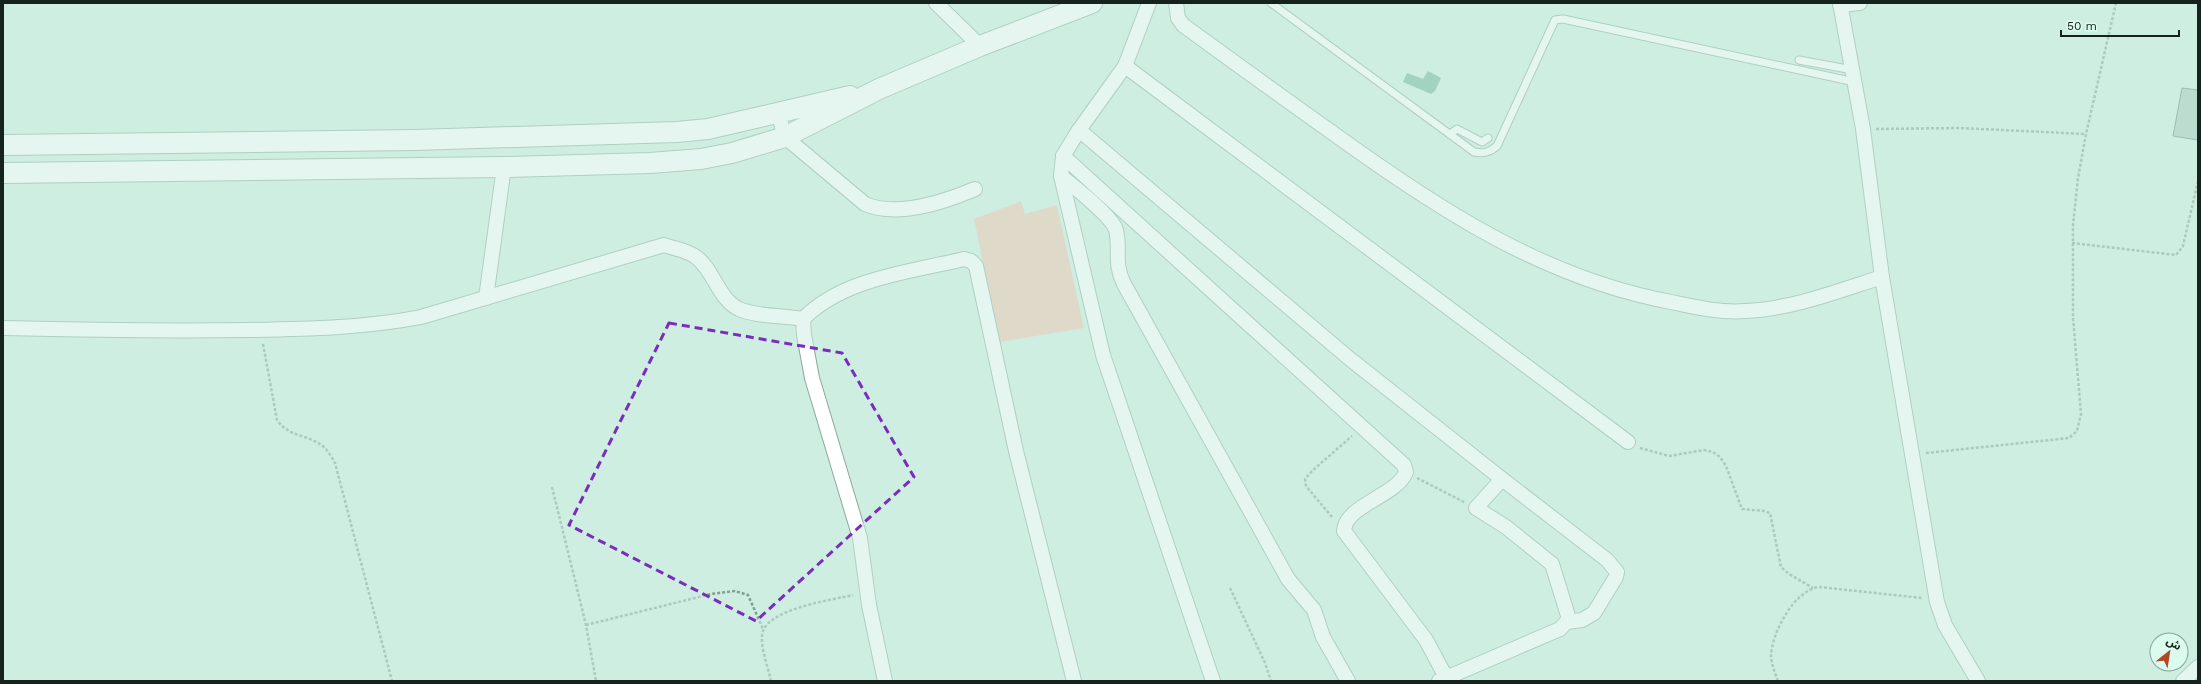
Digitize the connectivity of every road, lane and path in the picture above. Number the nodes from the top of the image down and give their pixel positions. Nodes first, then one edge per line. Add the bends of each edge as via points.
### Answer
1 (936, 3) edge
2 (1092, 3) edge
3 (1149, 3) edge
4 (1176, 3) edge
5 (1271, 3) edge
6 (1860, 3) edge
7 (2116, 3) edge
8 (1840, 4) edge
9 (980, 46) junction
10 (1799, 60) dead end
11 (1125, 66) junction
12 (1854, 76) junction
13 (879, 90) junction
14 (778, 113) junction
15 (1863, 129) junction
16 (1079, 130) junction
17 (1450, 134) junction
18 (2086, 134) junction
19 (563, 135) junction
20 (785, 137) junction
21 (1488, 138) dead end
22 (3, 145) edge
23 (1063, 156) junction
24 (566, 165) junction
25 (504, 167) junction
26 (3, 173) edge
27 (1061, 176) junction
28 (2198, 181) edge
29 (975, 188) dead end
30 (2072, 243) junction
31 (1882, 277) junction
32 (486, 298) junction
33 (803, 319) junction
34 (3, 328) edge
35 (261, 330) junction
36 (1363, 426) junction
37 (1628, 442) joint
38 (1912, 454) junction
39 (1406, 472) junction
40 (1502, 479) junction
41 (552, 487) dead end
42 (1476, 508) junction
43 (1344, 531) junction
44 (1230, 588) dead end
45 (1813, 588) junction
46 (867, 592) junction
47 (1936, 602) junction
48 (1567, 622) junction
49 (586, 625) junction
50 (763, 629) junction
51 (2198, 666) edge
52 (1445, 680) edge
53 (392, 681) edge
54 (596, 681) edge
55 (771, 681) edge
56 (885, 681) edge
57 (1074, 681) edge
58 (1213, 681) edge
59 (1271, 681) edge
60 (1348, 681) edge
61 (1778, 681) edge
62 (1978, 681) edge
63 (2183, 681) edge

1 - 9 street
2 - 9 street
3 - 11 street
4 - 31 street via 1178,18 1183,25 1394,178 1467,224 1552,267 1636,296 1728,312 1762,310 1812,299
5 - 17 lane
6 - 8 street
7 - 18 path
8 - 12 street
9 - 13 street
10 - 12 lane
11 - 16 street
11 - 37 street
12 - 15 street
12 - 17 lane via 1559,19 1552,22 1497,146 1481,154 1474,152
13 - 14 street
13 - 20 street
14 - 19 street via 708,129
14 - 20 street
15 - 18 path via 1960,128
15 - 31 street
16 - 23 street
16 - 40 street via 1350,359
17 - 21 lane via 1457,129 1482,142
18 - 30 path via 2078,178
19 - 22 street via 415,140
19 - 24 street
20 - 24 street via 744,150 700,159
20 - 29 street via 865,204 876,209 911,207 956,197
23 - 27 street
23 - 36 street
24 - 25 street
25 - 26 street
25 - 32 street
27 - 58 street via 1103,355
27 - 60 street via 1105,215 1116,229 1116,262 1124,284 1288,579 1314,610 1323,637
28 - 30 path via 2183,246 2176,255
30 - 38 path via 2073,317 2082,414 2077,431 2069,438
31 - 38 street
32 - 33 street via 664,245 686,251 696,257 738,309
32 - 35 street via 421,317 381,325
33 - 46 street via 812,378 860,538
33 - 57 street via 826,300 866,282 964,259 976,266 1025,486
34 - 35 street via 144,332
35 - 53 path via 278,420 283,428 291,433 325,448 335,463
36 - 39 street via 1404,465
36 - 43 path via 1305,479 1306,486
37 - 45 path via 1669,456 1704,450 1720,457 1726,466 1742,509 1770,513 1781,567
38 - 47 street
39 - 42 path
39 - 43 street via 1396,485 1352,516 1345,524
40 - 42 street
40 - 48 street via 1608,560 1617,572 1594,613 1582,620
41 - 49 path
42 - 48 street via 1506,527 1552,564 1569,615
43 - 52 street via 1426,640
44 - 59 path
45 - 47 path via 1923,598
45 - 61 path via 1798,598 1776,632 1771,658
46 - 50 path via 786,611
46 - 56 street
47 - 62 street via 1945,625
48 - 52 street via 1560,629
49 - 50 path via 711,594 736,591 748,595
49 - 54 path
50 - 55 path via 762,646
51 - 63 street

